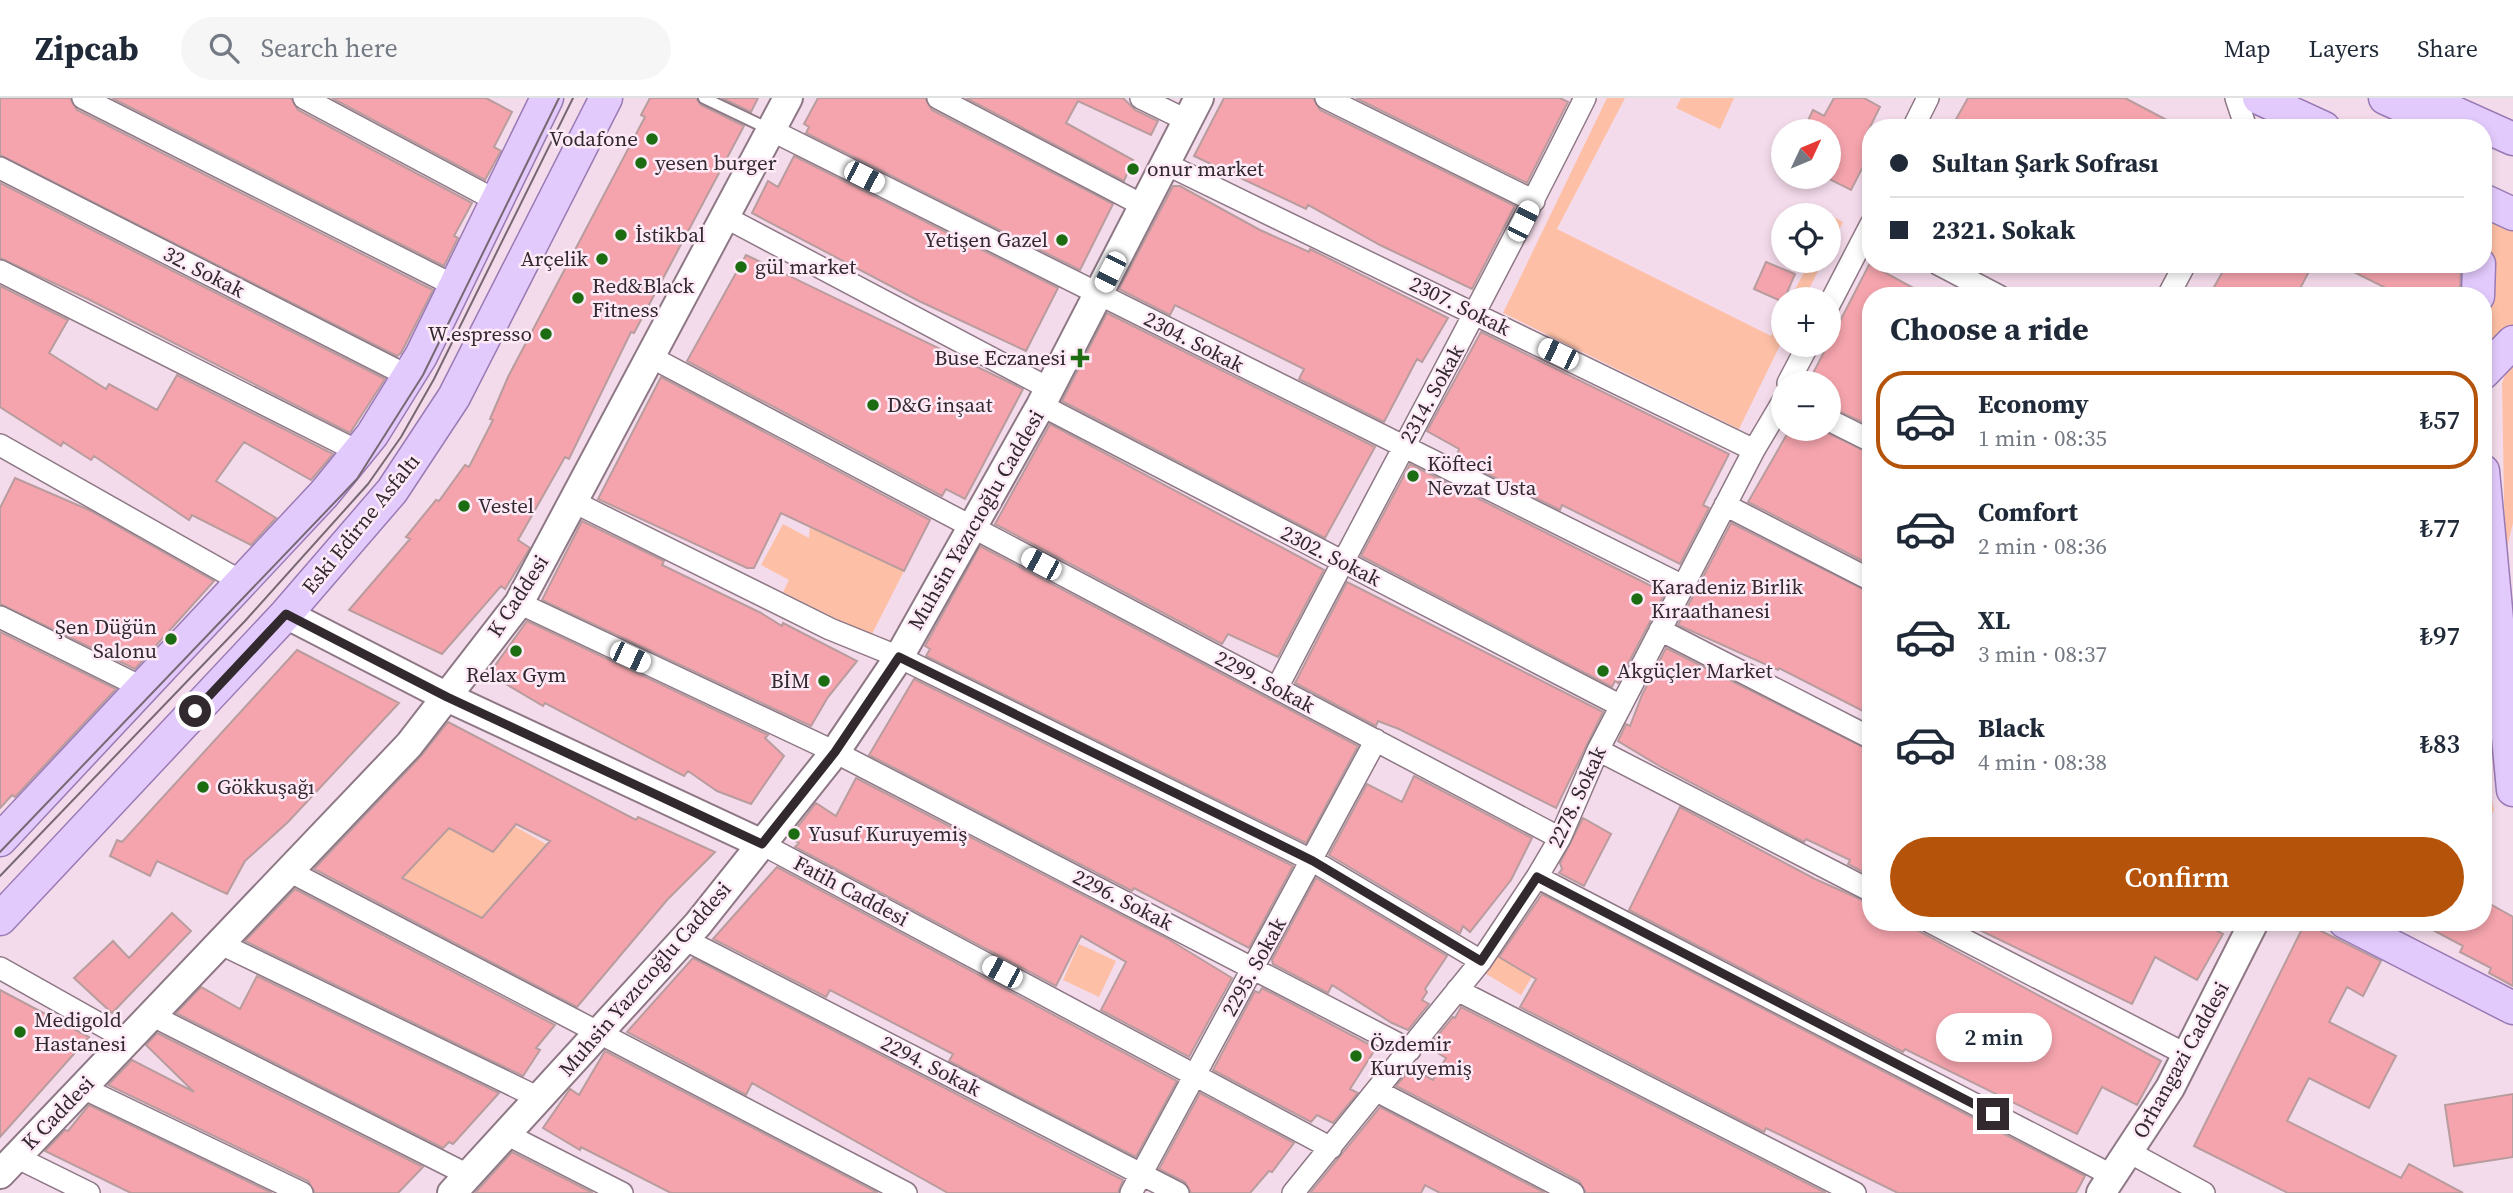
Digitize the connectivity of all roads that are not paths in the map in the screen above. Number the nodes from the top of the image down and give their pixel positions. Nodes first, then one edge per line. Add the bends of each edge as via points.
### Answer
1 (83, 98) edge
2 (304, 98) edge
3 (606, 98) edge
4 (704, 98) edge
5 (788, 98) edge
6 (938, 98) edge
7 (1141, 98) edge
8 (1326, 98) edge
9 (1585, 98) edge
10 (1928, 98) edge
11 (2236, 98) edge
12 (2385, 98) edge
13 (2422, 98) edge
14 (540, 100) edge
15 (2275, 102) edge
16 (1193, 109) edge
17 (1918, 119) edge
18 (2243, 119) edge
19 (2307, 119) edge
20 (2430, 119) edge
21 (2469, 119) edge
22 (771, 130) junction
23 (2492, 130) edge
24 (2513, 139) edge
25 (2492, 148) edge
26 (2513, 157) edge
27 (1166, 164) junction
28 (0, 168) edge
29 (497, 201) junction
30 (1534, 201) junction
31 (2492, 204) edge
32 (1144, 206) junction
33 (2513, 214) edge
34 (725, 217) junction
35 (1862, 242) edge
36 (0, 271) edge
37 (1955, 273) edge
38 (455, 286) junction
39 (1838, 287) edge
40 (1982, 287) edge
41 (1098, 294) junction
42 (1476, 314) junction
43 (2513, 342) edge
44 (649, 356) junction
45 (2492, 364) edge
46 (408, 376) junction
47 (1046, 397) junction
48 (1771, 421) edge
49 (1841, 427) edge
50 (1862, 437) edge
51 (0, 445) edge
52 (1402, 446) junction
53 (1754, 450) junction
54 (359, 452) junction
55 (574, 502) junction
56 (1725, 505) junction
57 (971, 526) junction
58 (1342, 562) junction
59 (2492, 572) edge
60 (1862, 575) edge
61 (242, 582) junction
62 (1683, 586) junction
63 (519, 603) junction
64 (286, 614) junction
65 (0, 617) edge
66 (1660, 630) junction
67 (899, 657) junction
68 (143, 688) junction
69 (1277, 688) junction
70 (447, 697) junction
71 (1621, 706) junction
72 (1862, 733) edge
73 (1376, 740) junction
74 (1598, 750) junction
75 (835, 752) junction
76 (2513, 790) edge
77 (1560, 838) junction
78 (0, 840) edge
79 (762, 844) junction
80 (1313, 861) junction
81 (289, 871) junction
82 (1537, 877) junction
83 (1862, 886) edge
84 (0, 919) edge
85 (1947, 931) edge
86 (2243, 931) edge
87 (2363, 931) edge
88 (684, 939) junction
89 (219, 943) junction
90 (1481, 961) junction
91 (1253, 967) junction
92 (0, 968) edge
93 (1457, 990) junction
94 (2513, 1008) edge
95 (151, 1015) junction
96 (600, 1032) junction
97 (128, 1040) junction
98 (1410, 1050) junction
99 (2187, 1055) junction
100 (1195, 1075) junction
101 (83, 1087) junction
102 (1377, 1091) junction
103 (539, 1098) junction
104 (506, 1134) junction
105 (1331, 1148) junction
106 (2129, 1152) junction
107 (8, 1165) edge
108 (1141, 1173) junction
109 (460, 1184) edge
110 (2107, 1184) edge
111 (89, 1193) edge
112 (302, 1193) edge
113 (622, 1193) edge
114 (906, 1193) edge
115 (1131, 1193) edge
116 (1178, 1193) edge
117 (1293, 1193) edge
118 (1573, 1193) edge
119 (1855, 1193) edge
120 (2204, 1193) edge

1 - 38 street
2 - 29 street
3 - 64 main road, Eski Edirne Asfaltı via 454,397 426,443 392,491
4 - 22 lane, 2304. Sokak
5 - 22 main road, K Caddesi
6 - 32 street
7 - 16 street
8 - 30 street
9 - 30 street, 2314. Sokak
10 - 17 street
11 - 18 street
12 - 20 main road
13 - 21 main road
14 - 29 main road
15 - 19 main road
16 - 27 main road, Muhsin Yazıcıoğlu Caddesi
22 - 34 main road, K Caddesi
22 - 41 street, 2304. Sokak
23 - 24 main road
25 - 26 main road
27 - 32 main road, Muhsin Yazıcıoğlu Caddesi
27 - 42 street, 2307. Sokak
28 - 46 street, 32. Sokak
29 - 38 main road
30 - 42 street, 2314. Sokak
31 - 33 main road
32 - 41 main road, Muhsin Yazıcıoğlu Caddesi
34 - 44 main road, K Caddesi
34 - 47 street, 2302. Sokak
35 - 39 street
36 - 54 street
37 - 40 street
38 - 46 main road
41 - 47 main road, Muhsin Yazıcıoğlu Caddesi
41 - 52 street, 2304. Sokak
42 - 52 street, 2314. Sokak
42 - 53 street, 2307. Sokak
43 - 45 main road
44 - 55 main road, K Caddesi
44 - 57 street, 2299. Sokak
46 - 54 main road
47 - 57 main road, Muhsin Yazıcıoğlu Caddesi
47 - 58 street, 2302. Sokak
48 - 53 street, 2278. Sokak
49 - 50 street
51 - 61 street
52 - 58 street, 2314. Sokak
52 - 62 street, 2304. Sokak
53 - 56 street, 2278. Sokak
54 - 61 main road
55 - 63 main road, K Caddesi
55 - 67 street via 830,629
56 - 60 street
56 - 62 street, 2278. Sokak
57 - 67 main road, Muhsin Yazıcıoğlu Caddesi
57 - 69 street, 2299. Sokak
58 - 69 street, 2314. Sokak
58 - 71 street, 2302. Sokak
59 - 76 main road
61 - 68 main road
62 - 66 street, 2278. Sokak
63 - 70 main road, K Caddesi
63 - 75 street, 2296. Sokak
64 - 70 main road, Fatih Caddesi
64 - 84 main road, Eski Edirne Asfaltı
65 - 68 street
66 - 71 street, 2278. Sokak
66 - 72 street
67 - 75 main road, Muhsin Yazıcıoğlu Caddesi
67 - 80 street
68 - 78 main road
69 - 73 street, 2299. Sokak
70 - 79 main road, Fatih Caddesi
70 - 81 main road, K Caddesi via 409,745
71 - 74 street, 2278. Sokak
73 - 77 street, 2299. Sokak
73 - 80 street, 2295. Sokak
74 - 77 street, 2278. Sokak
74 - 83 street
75 - 79 main road, Muhsin Yazıcıoğlu Caddesi
75 - 91 street, 2296. Sokak
77 - 82 street, 2278. Sokak
79 - 88 main road, Muhsin Yazıcıoğlu Caddesi
79 - 100 street, Fatih Caddesi
80 - 90 street
80 - 91 street, 2295. Sokak
81 - 89 main road, K Caddesi
81 - 96 street
82 - 90 street, 2278. Sokak
82 - 110 street
85 - 99 street
86 - 99 main road, Orhangazi Caddesi
87 - 94 main road
88 - 96 main road, Muhsin Yazıcıoğlu Caddesi
88 - 108 street, 2294. Sokak
89 - 95 main road, K Caddesi
89 - 103 street
90 - 93 street, 2278. Sokak
91 - 98 street, 2296. Sokak
91 - 100 street, 2295. Sokak
92 - 97 street
93 - 98 street, 2278. Sokak
93 - 119 street
95 - 97 main road, K Caddesi
95 - 109 street
96 - 103 main road, Muhsin Yazıcıoğlu Caddesi
96 - 114 street
97 - 101 main road, K Caddesi
98 - 102 street, 2278. Sokak
99 - 106 main road, Orhangazi Caddesi
100 - 105 street, Fatih Caddesi
100 - 108 street, 2295. Sokak
101 - 107 main road, K Caddesi
101 - 112 street
102 - 105 street, 2278. Sokak
102 - 118 street
103 - 104 main road, Muhsin Yazıcıoğlu Caddesi
104 - 109 main road, Muhsin Yazıcıoğlu Caddesi
104 - 113 street
105 - 117 street, 2278. Sokak
106 - 110 main road, Orhangazi Caddesi
106 - 120 street
107 - 111 street
108 - 115 street, 2295. Sokak
108 - 116 street, 2294. Sokak

